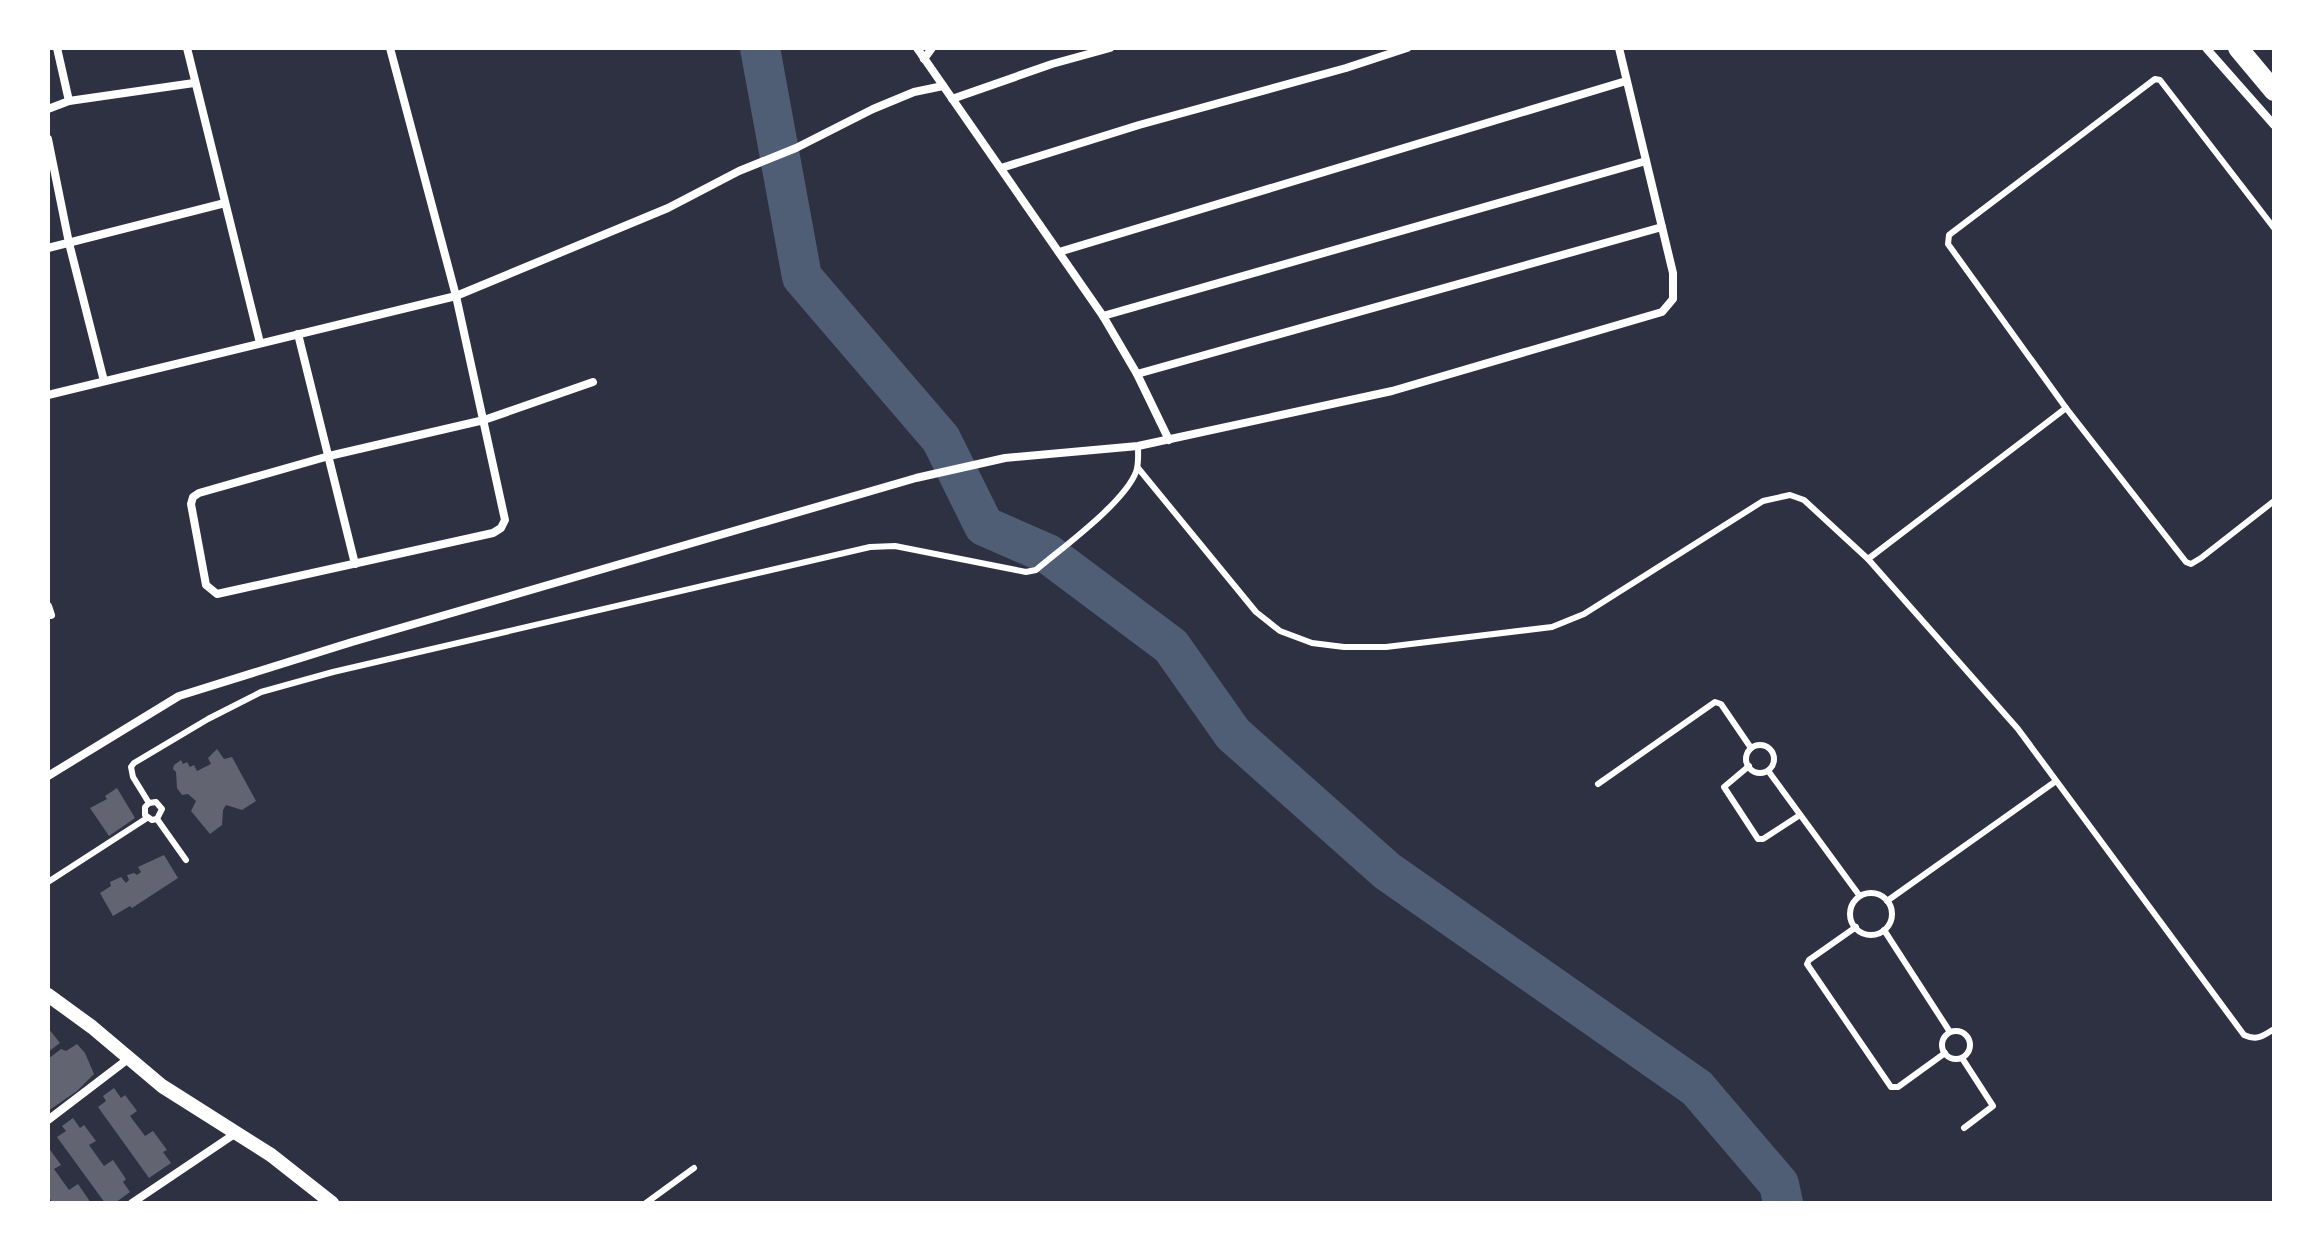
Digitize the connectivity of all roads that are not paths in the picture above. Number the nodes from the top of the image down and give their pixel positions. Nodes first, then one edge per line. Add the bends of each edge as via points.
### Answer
1 (57, 48) edge
2 (187, 48) edge
3 (390, 48) edge
4 (917, 48) edge
5 (932, 48) edge
6 (1110, 48) edge
7 (1407, 48) edge
8 (1619, 48) edge
9 (2206, 48) edge
10 (2238, 48) edge
11 (924, 59) junction
12 (1626, 81) junction
13 (194, 83) junction
14 (943, 86) junction
15 (2274, 91) edge
16 (952, 99) junction
17 (69, 101) junction
18 (48, 109) edge
19 (2274, 125) edge
20 (48, 139) edge
21 (1646, 161) junction
22 (1001, 168) junction
23 (225, 203) junction
24 (1662, 227) junction
25 (2274, 228) edge
26 (69, 243) junction
27 (48, 248) edge
28 (1059, 252) junction
29 (456, 296) junction
30 (1103, 316) junction
31 (298, 334) junction
32 (260, 343) junction
33 (1137, 374) junction
34 (104, 381) junction
35 (593, 382) dead end
36 (48, 395) edge
37 (2066, 408) junction
38 (484, 420) junction
39 (1169, 440) junction
40 (1138, 446) junction
41 (329, 456) junction
42 (1138, 468) junction
43 (2274, 501) edge
44 (1868, 559) junction
45 (355, 564) junction
46 (1751, 748) junction
47 (1749, 766) junction
48 (1769, 772) junction
49 (48, 776) edge
50 (2056, 781) junction
51 (1598, 784) dead end
52 (149, 803) junction
53 (1800, 815) junction
54 (147, 818) junction
55 (157, 819) junction
56 (186, 860) dead end
57 (48, 882) edge
58 (1859, 895) junction
59 (1887, 901) junction
60 (1856, 927) junction
61 (1884, 930) junction
62 (48, 995) edge
63 (2274, 1029) edge
64 (1950, 1032) junction
65 (1945, 1053) junction
66 (1962, 1058) junction
67 (128, 1059) junction
68 (48, 1120) edge
69 (1964, 1128) dead end
70 (236, 1133) junction
71 (694, 1168) dead end
72 (132, 1203) edge
73 (332, 1203) edge
74 (646, 1203) edge

1 - 17 street
2 - 13 street
3 - 29 street
4 - 11 street
5 - 11 street
6 - 16 street
7 - 22 street
8 - 12 street
9 - 19 street
10 - 15 main road
11 - 14 street
12 - 21 street
12 - 28 street
13 - 17 street
13 - 23 street
14 - 16 street
14 - 29 street via 873,109 668,208
16 - 22 street
17 - 18 street
20 - 26 street
21 - 24 street
21 - 30 street
22 - 28 street
23 - 26 street
23 - 32 street
24 - 33 street
24 - 39 street via 1673,299 1662,312 1392,391
25 - 37 lane via 2155,79 1949,235 1948,244
26 - 27 street
26 - 34 street
28 - 30 street
29 - 31 street
29 - 38 street
30 - 33 street
31 - 32 street
31 - 41 street
32 - 34 street
33 - 39 street
34 - 36 street
35 - 38 street
37 - 43 lane via 2186,562 2201,558
37 - 44 lane
38 - 41 street
38 - 45 street via 505,520 501,528
39 - 40 street
40 - 42 lane
40 - 49 street via 1005,458 916,478 352,642 179,696
41 - 45 street
41 - 45 street via 193,497 206,585 217,594
42 - 44 lane via 1256,612 1280,631 1344,647 1386,647 1552,627 1584,614 1777,497 1804,500
42 - 52 lane via 1114,502 1040,567 1026,572 883,545 261,692 134,763 131,772
44 - 50 lane via 2018,729
46 - 47 lane
46 - 48 lane via 1761,744 1772,752 1775,759
46 - 51 lane via 1715,702
47 - 48 lane via 1757,774
47 - 53 lane via 1724,787 1758,839
48 - 53 lane
50 - 59 lane
50 - 63 lane via 2244,1035 2261,1038
52 - 54 lane via 144,810
52 - 55 lane via 161,806
53 - 58 lane
54 - 55 lane
54 - 57 lane
55 - 56 lane
58 - 59 lane via 1878,894
58 - 60 lane via 1850,910
59 - 61 lane via 1891,922
60 - 61 lane via 1872,936
60 - 65 lane via 1807,964 1891,1087
61 - 64 lane
62 - 67 street
64 - 65 lane via 1941,1041
64 - 66 lane via 1966,1036 1970,1049
65 - 66 lane
66 - 69 lane via 1993,1106
67 - 68 street
67 - 70 street
70 - 72 street
70 - 73 street
71 - 74 lane

